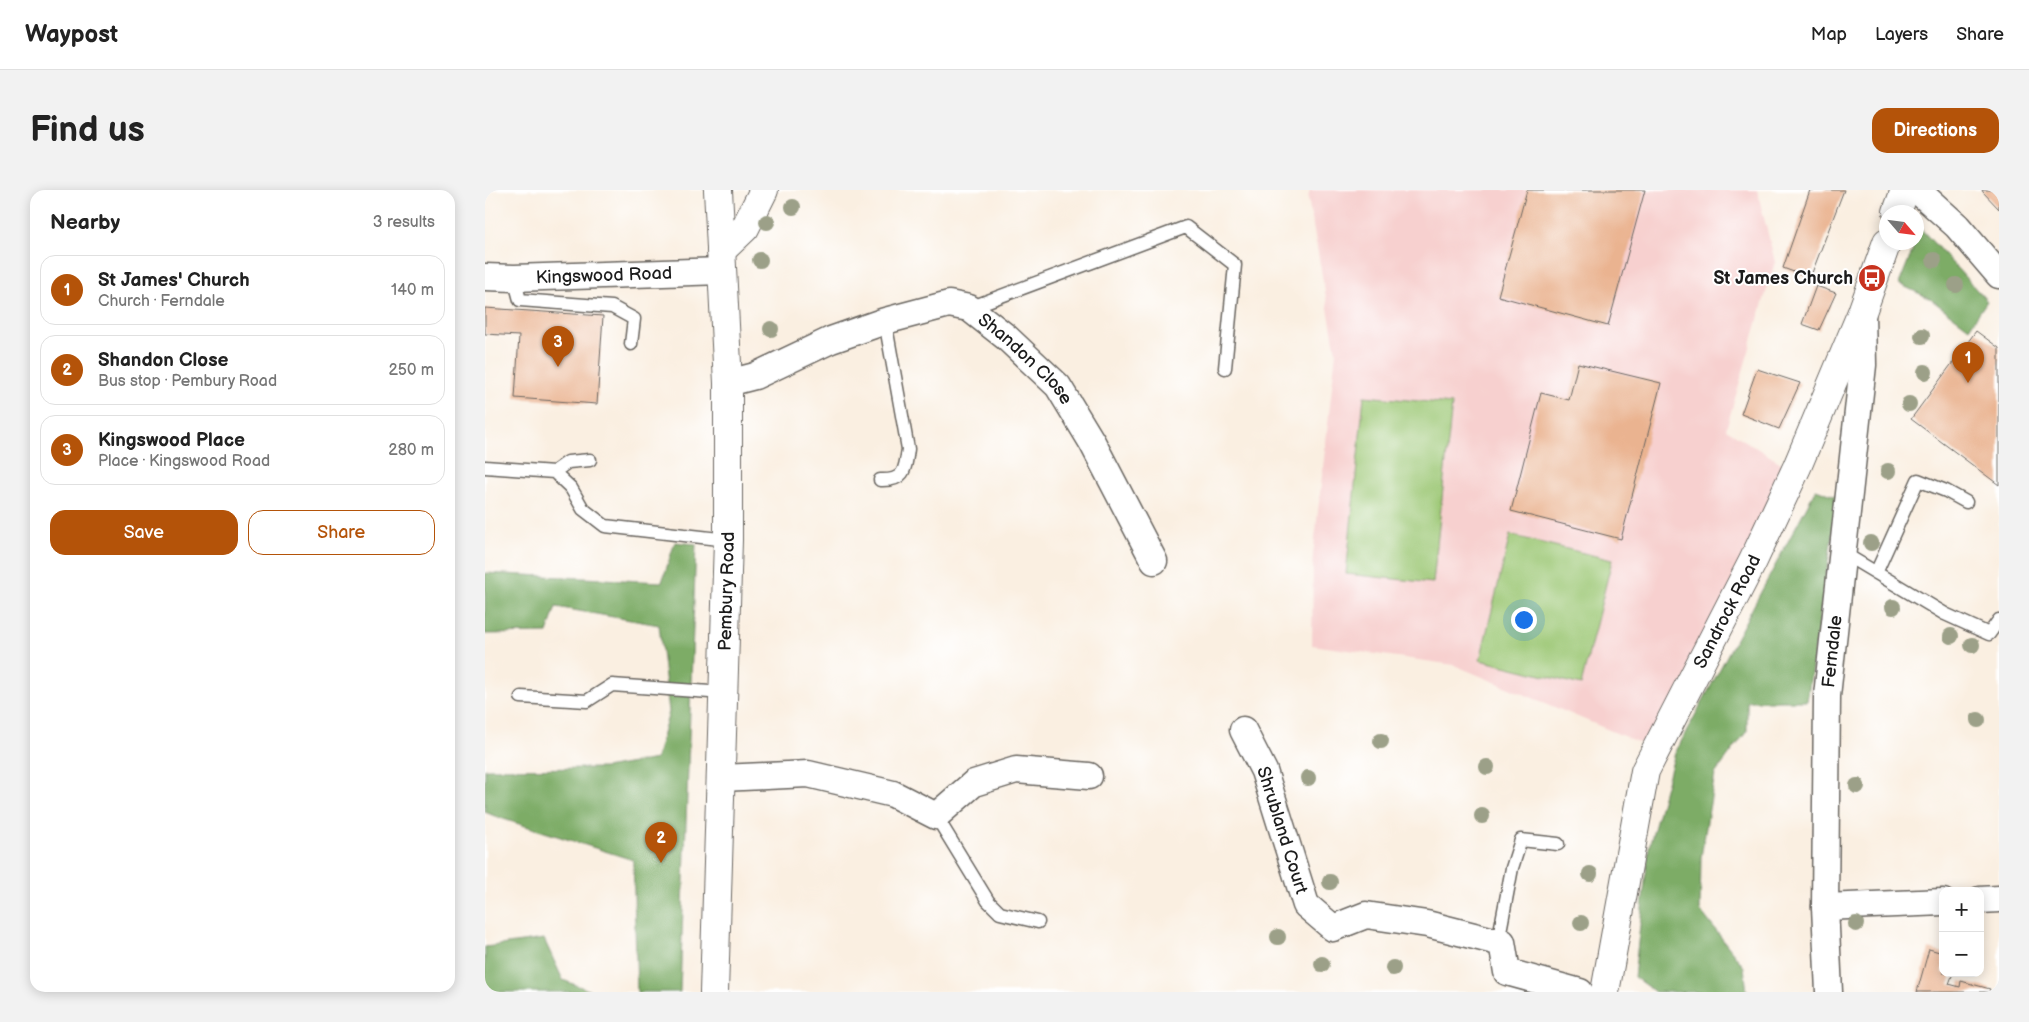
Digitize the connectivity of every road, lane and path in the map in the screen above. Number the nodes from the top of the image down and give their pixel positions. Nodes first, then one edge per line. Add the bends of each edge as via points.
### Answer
1 (718, 190) edge
2 (765, 190) edge
3 (1905, 190) edge
4 (1917, 190) edge
5 (1900, 205) edge
6 (1884, 250) edge
7 (722, 261) junction
8 (1999, 275) edge
9 (485, 277) edge
10 (514, 278) junction
11 (969, 308) junction
12 (1862, 312) junction
13 (885, 320) junction
14 (631, 344) dead end
15 (1225, 368) dead end
16 (728, 383) junction
17 (590, 460) dead end
18 (485, 467) edge
19 (554, 472) junction
20 (880, 480) dead end
21 (1966, 502) dead end
22 (728, 540) junction
23 (1843, 554) junction
24 (1154, 561) dead end
25 (1876, 573) junction
26 (1999, 620) edge
27 (723, 693) junction
28 (521, 697) dead end
29 (1243, 730) dead end
30 (1089, 776) dead end
31 (721, 778) junction
32 (936, 816) junction
33 (1558, 844) dead end
34 (1999, 899) edge
35 (1984, 900) edge
36 (1939, 902) edge
37 (1825, 907) junction
38 (1038, 922) dead end
39 (1498, 942) junction
40 (1505, 982) edge
41 (714, 992) edge
42 (1580, 992) edge
43 (1605, 992) edge
44 (1829, 992) edge

1 - 7 main road, Pembury Road
2 - 7 main road via 745,228
3 - 5 main road
4 - 8 street via 1957,226
6 - 12 main road, Sandrock Road
7 - 10 street, Kingswood Road
7 - 16 main road, Pembury Road
9 - 10 street, Kingswood Road
10 - 14 lane via 520,300 612,307 634,319
11 - 13 street, Shandon Close via 949,304
11 - 15 lane via 1187,227 1235,265
11 - 24 street, Shandon Close via 1006,337 1058,386 1092,442
12 - 23 street, Ferndale via 1863,365
12 - 43 main road, Sandrock Road via 1753,562 1645,771
13 - 16 street, Shandon Close via 831,340 755,376
13 - 20 lane via 909,449 902,474 893,480
16 - 22 main road, Pembury Road
17 - 19 lane via 568,462
18 - 19 lane
19 - 22 lane via 571,488 583,509 605,526
21 - 25 lane via 1918,480
22 - 27 main road, Pembury Road
23 - 25 lane
23 - 37 street, Ferndale via 1827,696
25 - 26 lane via 1945,614 1989,634
27 - 28 lane via 612,685 587,701
27 - 31 main road, Pembury Road
29 - 39 street, Shrubland Court via 1263,771 1306,904 1333,928 1366,916 1427,924
30 - 32 street via 1016,770 974,783
31 - 32 street via 808,774 893,794
31 - 41 main road, Pembury Road
32 - 38 lane via 988,901 1000,913
33 - 39 lane via 1521,840 1512,868
34 - 35 street
36 - 37 street
37 - 44 street, Ferndale
39 - 40 street via 1501,942
40 - 42 street

